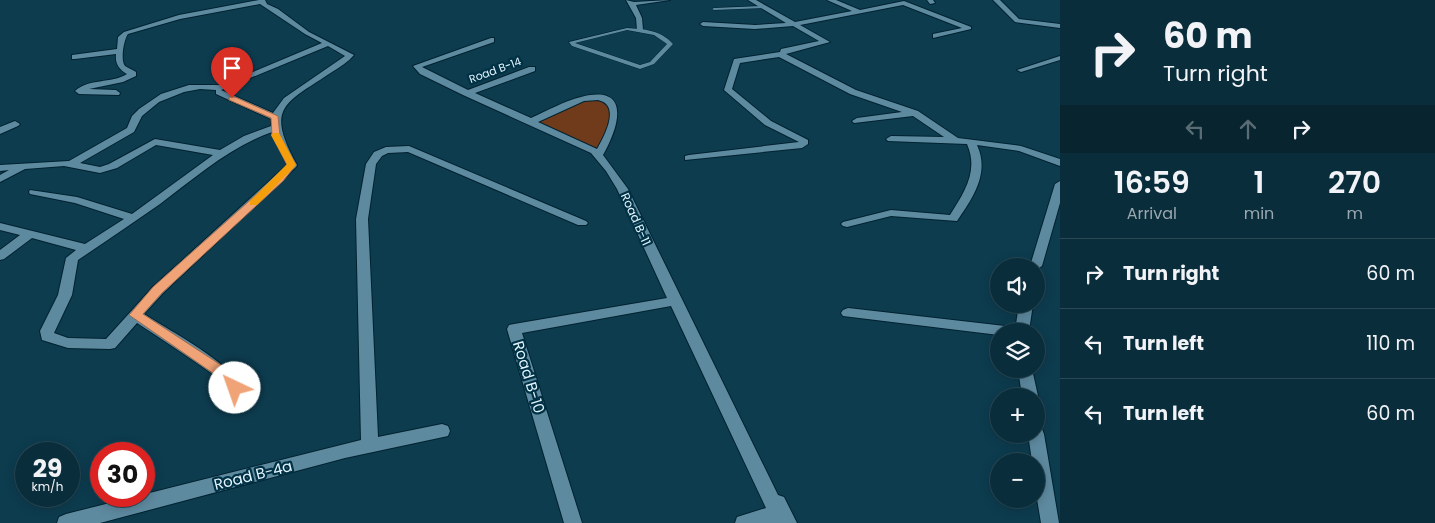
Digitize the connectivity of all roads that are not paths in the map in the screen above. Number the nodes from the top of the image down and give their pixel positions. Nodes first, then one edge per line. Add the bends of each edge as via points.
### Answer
1 (667, 0) edge
2 (751, 0) edge
3 (830, 0) edge
4 (996, 0) edge
5 (262, 1) edge
6 (630, 2) edge
7 (762, 6) junction
8 (714, 9) dead end
9 (860, 12) junction
10 (703, 24) dead end
11 (794, 24) junction
12 (1060, 26) edge
13 (640, 30) junction
14 (936, 36) dead end
15 (491, 40) dead end
16 (327, 44) junction
17 (120, 51) junction
18 (781, 54) junction
19 (75, 57) dead end
20 (1060, 58) edge
21 (532, 69) dead end
22 (1021, 70) dead end
23 (219, 92) dead end
24 (116, 93) dead end
25 (466, 93) junction
26 (915, 112) junction
27 (857, 120) dead end
28 (530, 122) junction
29 (275, 123) junction
30 (15, 124) dead end
31 (0, 131) edge
32 (891, 139) dead end
33 (956, 141) junction
34 (971, 142) junction
35 (220, 154) junction
36 (598, 155) junction
37 (689, 158) dead end
38 (1060, 163) edge
39 (71, 164) junction
40 (26, 166) junction
41 (0, 168) edge
42 (0, 179) edge
43 (1060, 184) edge
44 (34, 192) dead end
45 (133, 218) junction
46 (582, 223) dead end
47 (847, 224) dead end
48 (0, 226) edge
49 (29, 234) junction
50 (85, 248) junction
51 (0, 256) edge
52 (1038, 258) edge
53 (674, 300) junction
54 (848, 313) dead end
55 (135, 315) junction
56 (990, 329) edge
57 (235, 388) dead end
58 (442, 431) dead end
59 (1037, 443) edge
60 (370, 446) junction
61 (783, 518) edge
62 (66, 523) edge
63 (572, 523) edge
64 (744, 523) edge
65 (1050, 523) edge

1 - 6 street
2 - 7 street
3 - 9 street
4 - 12 street via 1017,21
5 - 16 street
5 - 17 street via 179,17 132,31 122,37
6 - 13 street via 641,25
7 - 8 lane
7 - 11 street
9 - 11 street
9 - 14 street via 904,4 969,28
10 - 11 street via 755,27
11 - 18 street via 826,42
13 - 13 lane via 661,36 670,44 646,66 632,66 572,42 613,31
15 - 25 street, Road B-11 via 417,66
16 - 29 street via 350,55 289,98 281,106
16 - 39 street via 224,87 194,87 178,91 145,107 131,130
17 - 19 street
17 - 24 street via 120,65 133,74 79,91
18 - 26 street via 853,92
18 - 37 street via 737,61 728,90 768,123 805,142 802,145
20 - 22 street
21 - 25 street, Road B-14
23 - 29 street
25 - 28 street, Road B-11
26 - 27 street
26 - 33 street
28 - 36 street, Road B-11
28 - 36 street via 582,99 606,99 616,110 610,135
29 - 35 street
29 - 55 street via 276,136 292,165
30 - 31 street
32 - 33 street
33 - 34 street
34 - 38 street via 1002,145
34 - 47 street via 978,165 977,179 953,219 891,213
35 - 39 street via 155,142 104,169
35 - 45 street
36 - 53 street, Road B-11 via 625,191
39 - 40 street
40 - 41 street
40 - 42 street
43 - 52 street
44 - 45 street via 77,200
45 - 50 street
46 - 60 street via 408,149 391,149 378,154 371,164 362,218
48 - 49 street
49 - 50 street
49 - 51 street
50 - 55 street via 72,258 65,294 47,336 68,343 110,344
53 - 61 street, Road B-11
53 - 63 street, Road B-10 via 514,329
54 - 56 street
55 - 57 street via 222,373
58 - 60 street, Road B-4a
59 - 65 street
60 - 62 street, Road B-4a
61 - 64 street

